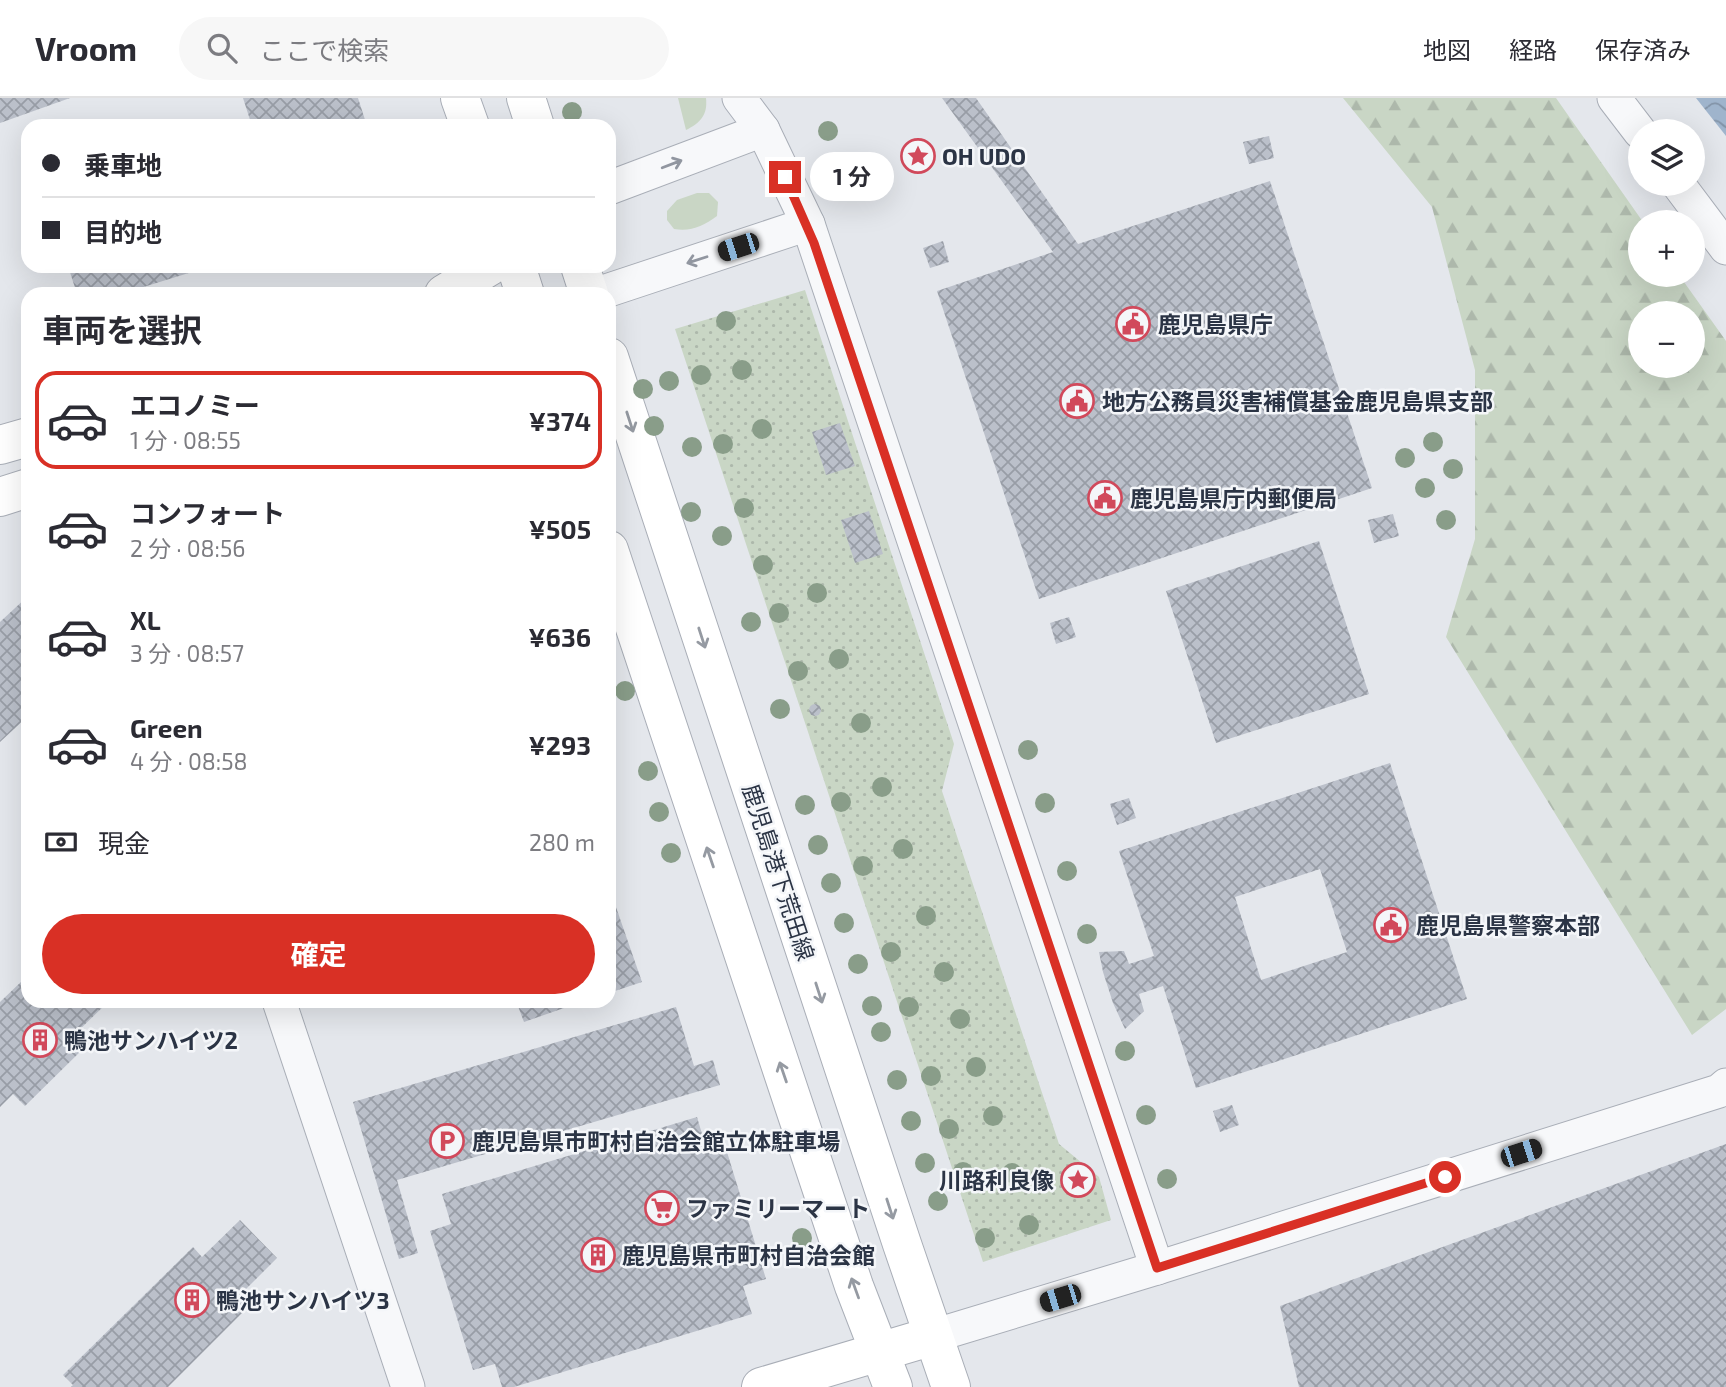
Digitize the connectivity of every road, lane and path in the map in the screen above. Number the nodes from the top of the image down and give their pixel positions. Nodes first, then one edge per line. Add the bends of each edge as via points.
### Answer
1 (460, 98) edge
2 (526, 98) edge
3 (739, 98) edge
4 (1614, 98) edge
5 (468, 119) edge
6 (533, 119) edge
7 (1630, 119) edge
8 (763, 130) junction
9 (616, 185) edge
10 (1687, 196) edge
11 (808, 224) junction
12 (1726, 248) edge
13 (478, 273) edge
14 (455, 287) edge
15 (616, 288) edge
16 (616, 378) edge
17 (21, 439) edge
18 (0, 445) edge
19 (21, 490) edge
20 (0, 497) edge
21 (616, 571) edge
22 (281, 1008) edge
23 (1726, 1085) edge
24 (1157, 1268) junction
25 (933, 1336) junction
26 (879, 1352) junction
27 (408, 1387) edge
28 (761, 1387) edge
29 (893, 1387) edge
30 (951, 1387) edge

1 - 5 main road
2 - 6 main road
3 - 8 street
4 - 7 street
9 -> 8 street
8 - 11 street
10 - 12 street
11 -> 15 street
11 - 24 street
13 - 14 main road
16 -> 25 main road, 鹿児島港下荒田線
17 - 18 main road
19 - 20 main road
26 -> 21 main road
22 - 27 street
23 - 24 street via 1719,1091
24 - 25 street
25 - 26 main road
25 - 30 main road, 鹿児島港下荒田線
26 - 28 main road
26 - 29 main road

